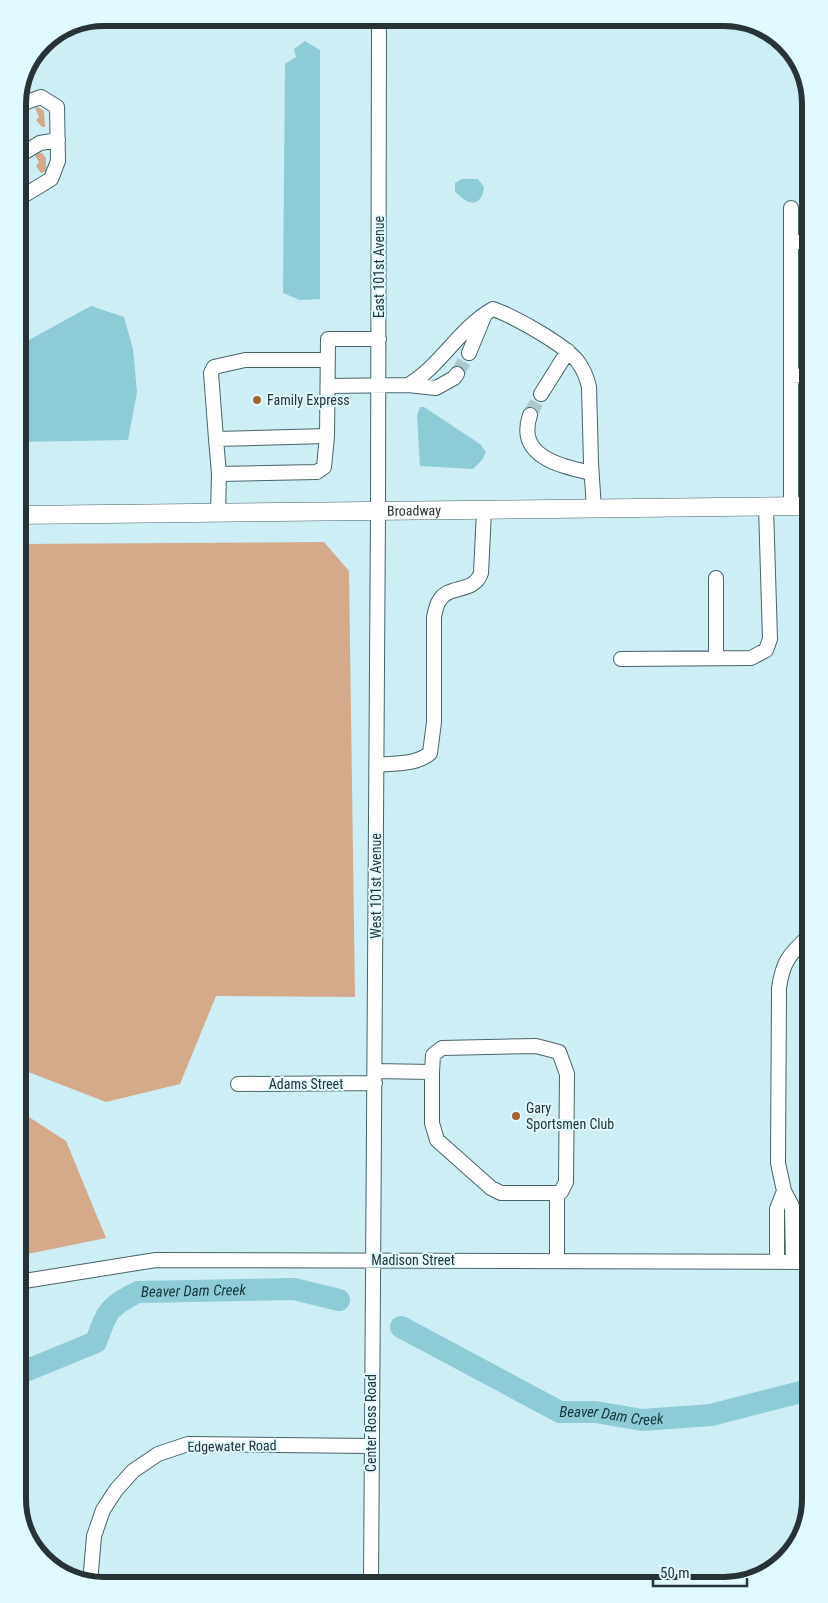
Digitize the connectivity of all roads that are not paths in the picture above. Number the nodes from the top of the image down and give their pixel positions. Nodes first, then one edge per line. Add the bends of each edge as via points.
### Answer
1 (379, 26) edge
2 (26, 102) edge
3 (58, 140) junction
4 (26, 151) edge
5 (26, 194) edge
6 (791, 208) dead end
7 (791, 242) junction
8 (802, 242) edge
9 (486, 313) junction
10 (379, 339) junction
11 (568, 351) junction
12 (469, 353) tunnel mouth
13 (328, 360) junction
14 (457, 374) tunnel mouth
15 (802, 375) edge
16 (791, 376) junction
17 (379, 385) junction
18 (408, 385) junction
19 (328, 386) junction
20 (541, 394) tunnel mouth
21 (530, 415) tunnel mouth
22 (327, 436) junction
23 (216, 439) junction
24 (591, 473) junction
25 (219, 474) junction
26 (791, 506) junction
27 (802, 506) edge
28 (766, 507) junction
29 (594, 509) junction
30 (484, 511) junction
31 (378, 513) junction
32 (218, 514) junction
33 (26, 516) edge
34 (716, 578) dead end
35 (716, 658) junction
36 (621, 659) dead end
37 (377, 765) junction
38 (802, 943) edge
39 (432, 1072) junction
40 (375, 1077) junction
41 (238, 1084) dead end
42 (784, 1191) junction
43 (556, 1193) junction
44 (373, 1260) junction
45 (557, 1261) junction
46 (777, 1262) junction
47 (793, 1262) junction
48 (802, 1262) edge
49 (26, 1281) edge
50 (371, 1446) junction
51 (91, 1575) edge
52 (371, 1577) edge

1 - 10 street, East 101st Avenue
2 - 3 street via 41,97 57,107
3 - 4 street via 40,143
3 - 5 street via 58,162 51,179
6 - 7 street
7 - 8 street
7 - 16 street
9 - 11 street via 493,309 507,314
9 - 12 street
9 - 18 street via 423,376
10 - 13 street via 328,339
10 - 17 street, East 101st Avenue
11 - 20 street
11 - 24 street via 578,362 589,387
13 - 19 street
13 - 23 street via 245,360 214,367 211,381
14 - 18 street via 436,388
15 - 16 street
16 - 26 street
17 - 18 street
17 - 19 street
17 - 31 street, East 101st Avenue
19 - 22 street
21 - 24 street via 528,435 532,446 543,457
22 - 23 street
22 - 25 street via 324,467 317,472
23 - 25 street
24 - 29 street
25 - 32 street
26 - 27 main road, Broadway
26 - 28 main road, Broadway
28 - 29 main road, Broadway
28 - 35 street via 769,646 751,658
29 - 30 main road, Broadway
30 - 31 main road, Broadway
30 - 37 street via 478,580 473,585 445,594 438,602 434,618 434,722 430,753 413,761
31 - 32 main road, Broadway
31 - 37 street, West 101st Avenue
32 - 33 main road, Broadway
34 - 35 street
35 - 36 street
37 - 40 street, West 101st Avenue
38 - 42 street via 788,956 779,988 778,1164
39 - 40 street, Adams Street
39 - 43 street via 432,1123 437,1140 483,1182 501,1192
39 - 43 street via 433,1055 442,1048 536,1046 559,1052 567,1074 566,1182 562,1192
40 - 41 street, Adams Street
40 - 44 street, West 101st Avenue
42 - 46 street via 777,1209
42 - 47 street via 792,1206
43 - 45 street
44 - 45 street, Madison Street
44 - 49 street, Madison Street via 156,1260
44 - 50 street, Center Ross Road
45 - 46 street, Madison Street
46 - 47 street, Madison Street
47 - 48 street, Madison Street
50 - 51 street, Edgewater Road via 188,1444 158,1454 133,1471 103,1510 94,1536
50 - 52 street, Center Ross Road

